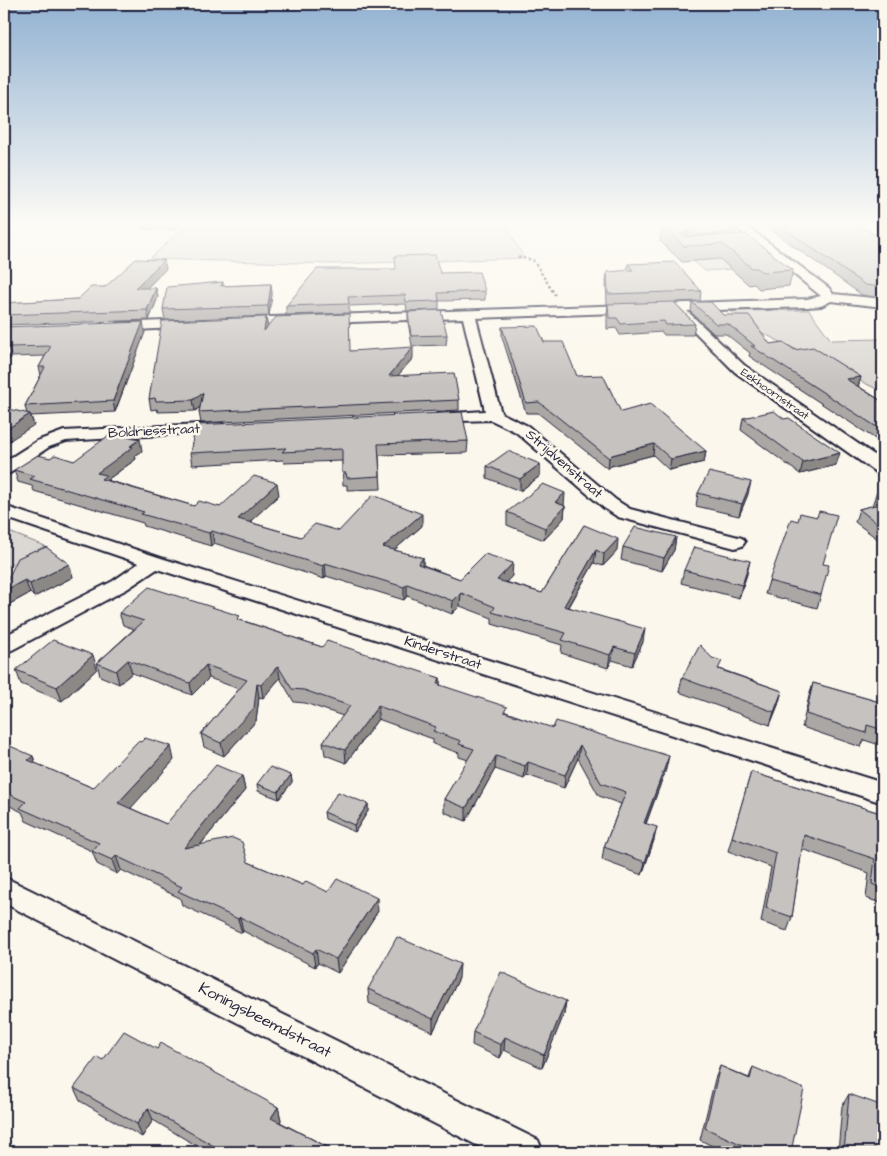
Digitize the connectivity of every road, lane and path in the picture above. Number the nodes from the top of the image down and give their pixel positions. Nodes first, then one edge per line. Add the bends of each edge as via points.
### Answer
1 (545, 279) edge
2 (809, 279) edge
3 (828, 297) junction
4 (883, 303) edge
5 (677, 306) junction
6 (565, 310) junction
7 (468, 314) junction
8 (225, 322) edge
9 (196, 324) edge
10 (100, 327) edge
11 (492, 415) junction
12 (422, 419) edge
13 (236, 428) edge
14 (4, 469) edge
15 (883, 469) edge
16 (4, 511) edge
17 (735, 542) dead end
18 (154, 562) junction
19 (4, 645) edge
20 (883, 793) edge
21 (4, 889) edge
22 (526, 1152) edge

1 - 6 path
2 - 3 street
3 - 4 street
3 - 5 street via 821,302 806,304
5 - 6 street
5 - 15 street, Eekhoornstraat via 689,322 740,369
6 - 7 street
7 - 8 street
7 - 11 street via 492,404
9 - 10 street
11 - 12 street
11 - 17 street, Strijdvenstraat via 522,429 624,513
13 - 14 street, Boldriesstraat via 64,436 43,444
16 - 18 street, Kinderstraat
18 - 19 street via 120,585
18 - 20 street, Kinderstraat
21 - 22 street, Koningsbeemdstraat

